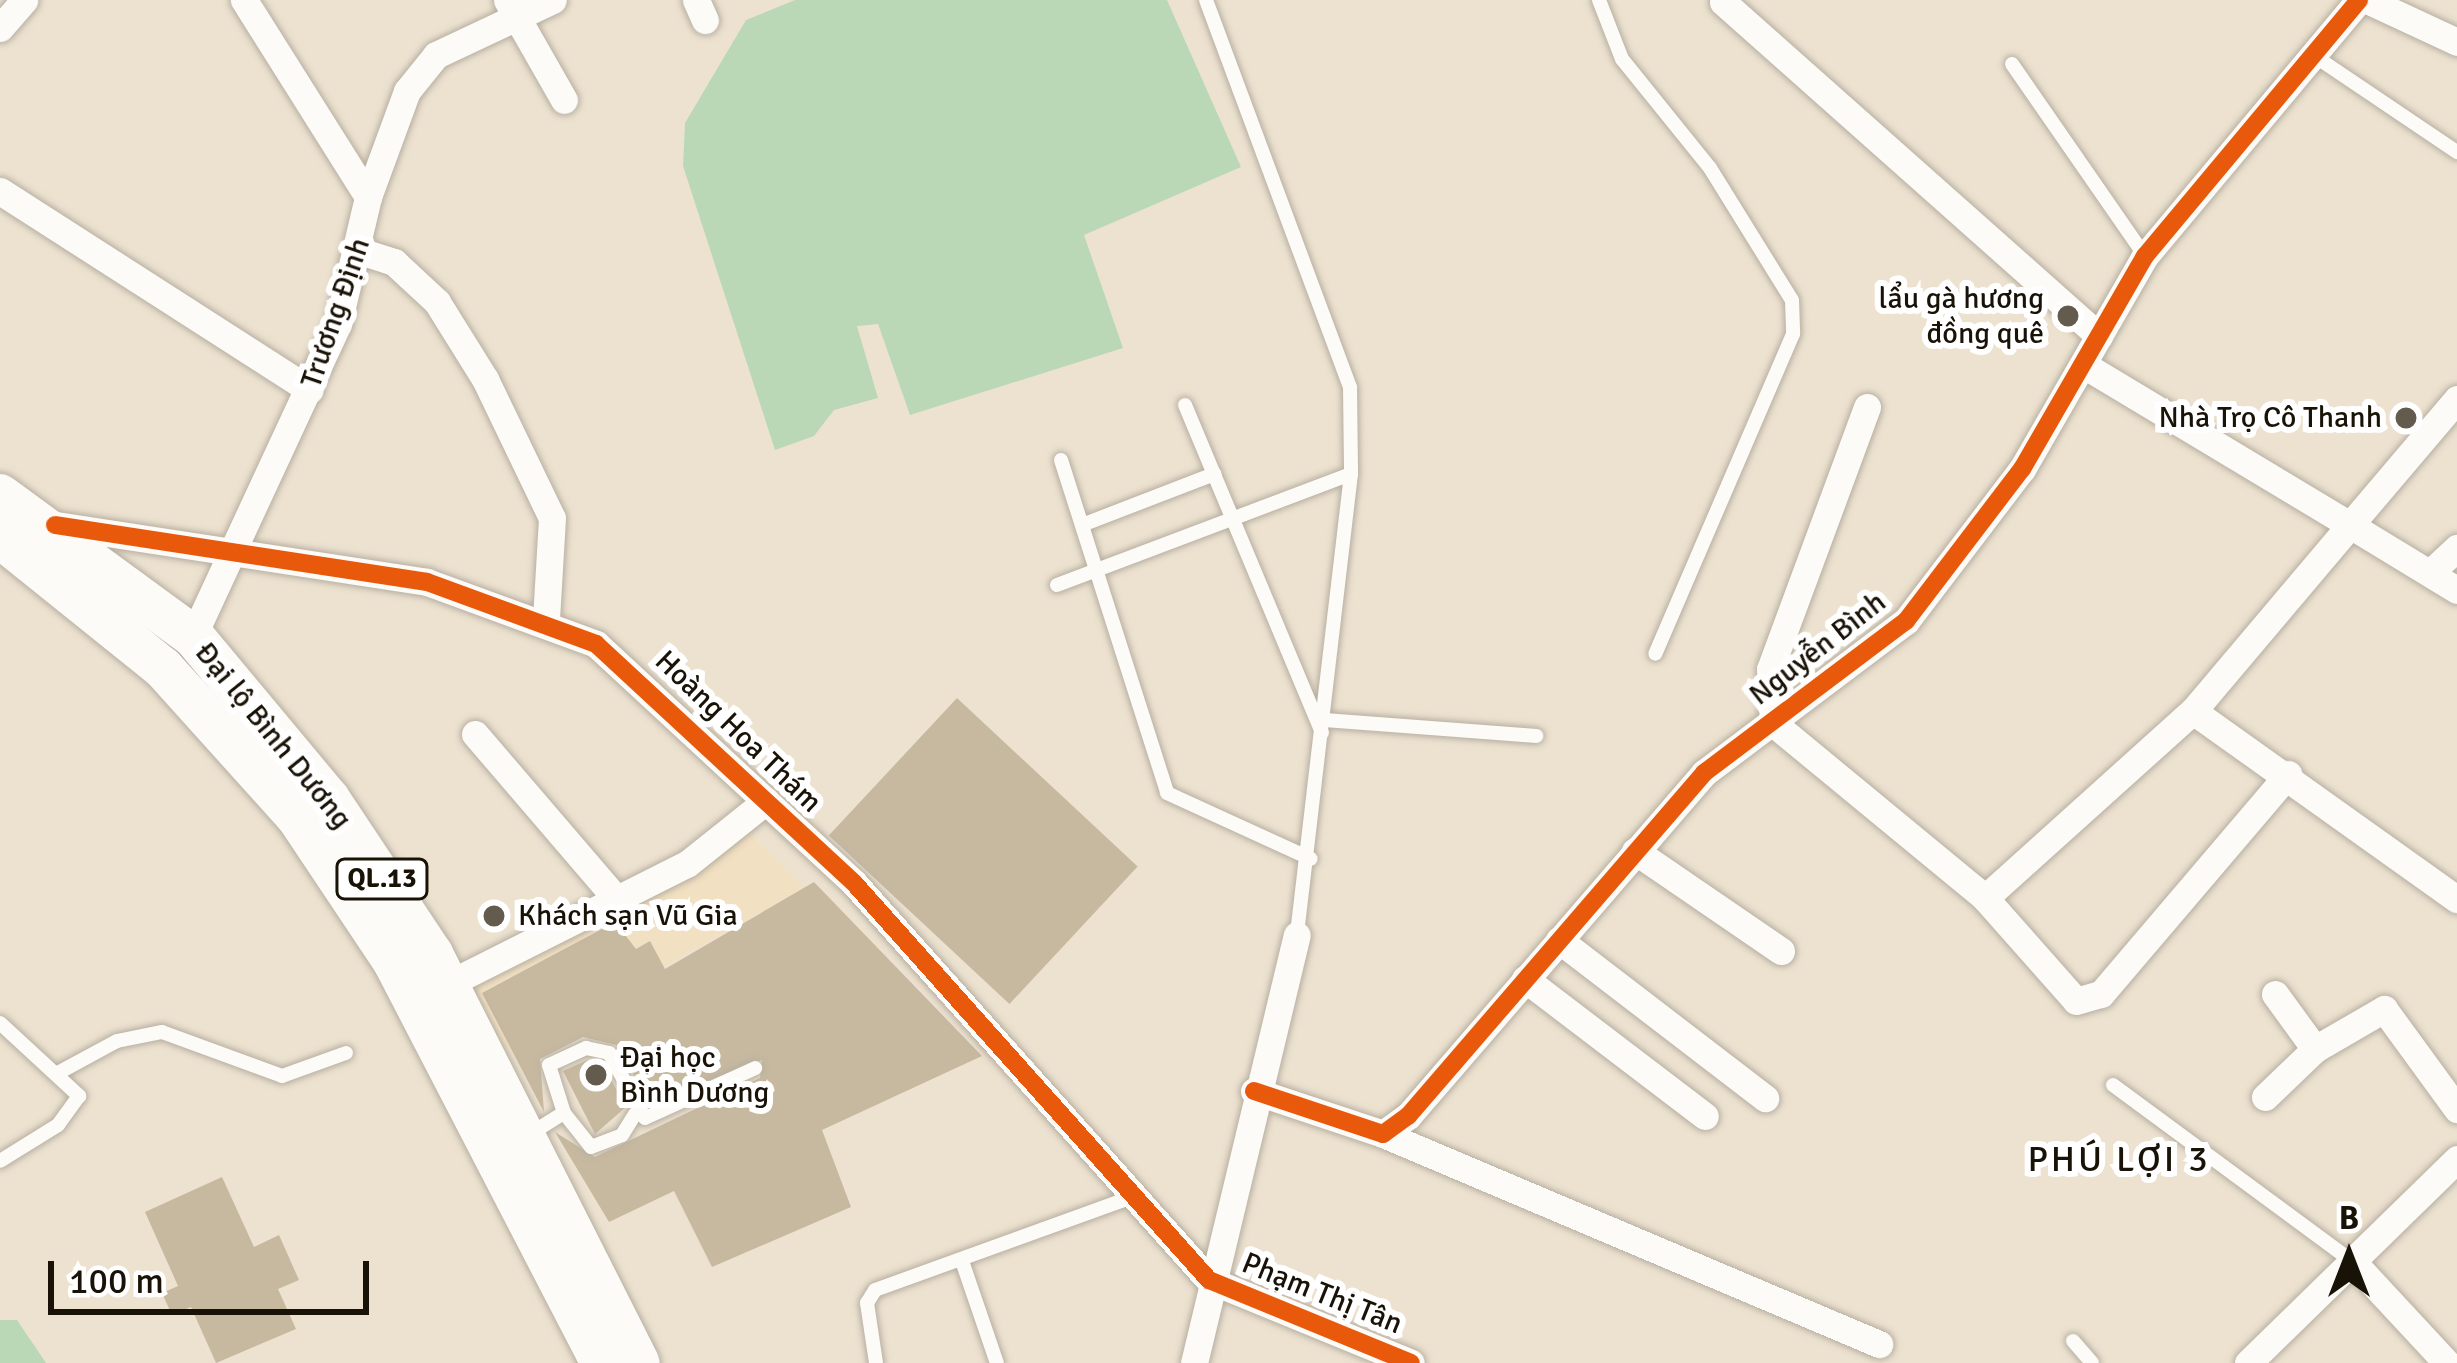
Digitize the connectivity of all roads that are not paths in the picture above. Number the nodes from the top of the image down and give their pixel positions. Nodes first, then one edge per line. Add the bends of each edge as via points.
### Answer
1 (24, 0) edge
2 (244, 0) edge
3 (553, 0) edge
4 (1206, 0) edge
5 (1598, 0) edge
6 (2363, 0) edge
7 (1723, 2) edge
8 (512, 9) edge
9 (0, 28) edge
10 (2457, 42) edge
11 (2313, 55) junction
12 (2012, 64) dead end
13 (564, 100) dead end
14 (2457, 152) edge
15 (0, 191) edge
16 (368, 197) junction
17 (363, 252) junction
18 (2145, 256) junction
19 (2098, 336) junction
20 (2084, 365) junction
21 (310, 390) junction
22 (2457, 399) edge
23 (1185, 405) dead end
24 (1867, 407) dead end
25 (1061, 460) dead end
26 (1214, 474) junction
27 (1352, 474) junction
28 (0, 495) edge
29 (1233, 520) junction
30 (55, 525) junction
31 (1082, 526) junction
32 (2350, 526) junction
33 (0, 537) edge
34 (2457, 548) edge
35 (240, 550) junction
36 (1096, 571) junction
37 (2432, 571) junction
38 (1058, 585) dead end
39 (2457, 590) edge
40 (546, 618) junction
41 (193, 636) junction
42 (1655, 654) dead end
43 (163, 668) junction
44 (2193, 711) junction
45 (1325, 720) junction
46 (1773, 723) junction
47 (475, 734) dead end
48 (1536, 736) dead end
49 (1324, 738) junction
50 (2288, 774) junction
51 (766, 801) junction
52 (1635, 851) junction
53 (1311, 859) junction
54 (1985, 898) junction
55 (2457, 899) edge
56 (619, 902) junction
57 (1297, 935) joint
58 (1559, 940) junction
59 (1781, 951) dead end
60 (1525, 980) junction
61 (448, 984) junction
62 (2275, 994) dead end
63 (0, 1022) edge
64 (2315, 1049) junction
65 (346, 1053) dead end
66 (755, 1068) dead end
67 (56, 1074) junction
68 (2113, 1085) dead end
69 (1254, 1091) junction
70 (2265, 1097) dead end
71 (1765, 1098) dead end
72 (2457, 1108) edge
73 (564, 1113) junction
74 (634, 1114) junction
75 (1705, 1116) dead end
76 (1383, 1134) junction
77 (525, 1137) junction
78 (2457, 1159) edge
79 (0, 1161) edge
80 (1138, 1195) junction
81 (962, 1262) junction
82 (2353, 1262) junction
83 (1209, 1280) junction
84 (2073, 1341) dead end
85 (1879, 1343) dead end
86 (2457, 1358) edge
87 (602, 1363) edge
88 (639, 1363) edge
89 (876, 1363) edge
90 (998, 1363) edge
91 (1194, 1363) edge
92 (1411, 1363) edge
93 (2092, 1363) edge
94 (2248, 1363) edge
95 (2448, 1363) edge

1 - 9 street
2 - 16 street, Trương Định
3 - 8 street
4 - 27 lane via 1350,387
5 - 42 lane via 1622,59 1710,168 1792,300 1792,334
6 - 10 street
6 - 11 street, Nguyễn Bình
7 - 19 street
8 - 13 street
8 - 16 street via 436,56 407,91
11 - 14 lane
11 - 18 street, Nguyễn Bình
12 - 18 lane
15 - 21 street
16 - 17 street, Trương Định
17 - 21 street, Trương Định
17 - 40 street via 394,262 437,302 531,472 558,555
18 - 19 street, Nguyễn Bình
19 - 20 street, Nguyễn Bình
20 - 32 street
20 - 46 street, Nguyễn Bình via 1906,621
21 - 35 street, Trương Định
22 - 32 street
23 - 26 lane
24 - 46 street via 1771,670
25 - 31 lane
26 - 29 lane
26 - 31 lane
27 - 29 lane
27 - 45 lane
28 - 30 highway, Đại lộ Bình Dương / QL.13
29 - 36 lane
29 - 49 lane
30 - 35 street, Hoàng Hoa Thám
30 - 41 highway, Đại lộ Bình Dương / QL.13
31 - 36 lane
32 - 37 street
32 - 44 street
33 - 43 highway, Đại lộ Bình Dương / QL.13
34 - 37 street
35 - 40 street, Hoàng Hoa Thám via 427,582
35 - 41 street, Trương Định
36 - 38 lane
36 - 53 lane via 1167,793
37 - 39 street
40 - 51 street, Hoàng Hoa Thám via 626,664
41 - 43 highway
41 - 61 highway, Đại lộ Bình Dương / QL.13 via 329,799
43 - 87 highway, Đại lộ Bình Dương / QL.13 via 298,818 394,962
44 - 50 street
44 - 54 street
45 - 48 lane
45 - 49 lane
46 - 52 street, Nguyễn Bình via 1704,773
46 - 54 street
47 - 56 street
49 - 53 lane
50 - 54 street via 2102,994 2076,1001
50 - 55 street
51 - 56 street
51 - 80 street, Hoàng Hoa Thám
52 - 58 street, Nguyễn Bình
52 - 59 street
53 - 57 lane
56 - 61 street
57 - 69 street
58 - 60 street, Nguyễn Bình
58 - 71 street
60 - 75 street
60 - 76 street, Nguyễn Bình
61 - 77 highway, Đại lộ Bình Dương / QL.13
62 - 64 street
63 - 67 lane
64 - 70 street
64 - 72 street via 2384,1009
65 - 67 lane via 282,1076 162,1032 117,1041
66 - 74 lane
67 - 79 lane via 79,1096 58,1125
68 - 82 lane
69 - 76 street
69 - 83 street
73 - 74 lane via 591,1147 622,1135
73 - 74 lane via 549,1066 601,1045
73 - 77 lane
76 - 85 street
77 - 88 highway, Đại lộ Bình Dương / QL.13
78 - 82 street
80 - 81 lane
80 - 83 street, Hoàng Hoa Thám
81 - 89 lane via 875,1290 867,1303
81 - 90 lane
82 - 94 street
82 - 95 street
83 - 91 street
83 - 92 street, Phạm Thị Tân
84 - 93 lane
86 - 95 street

